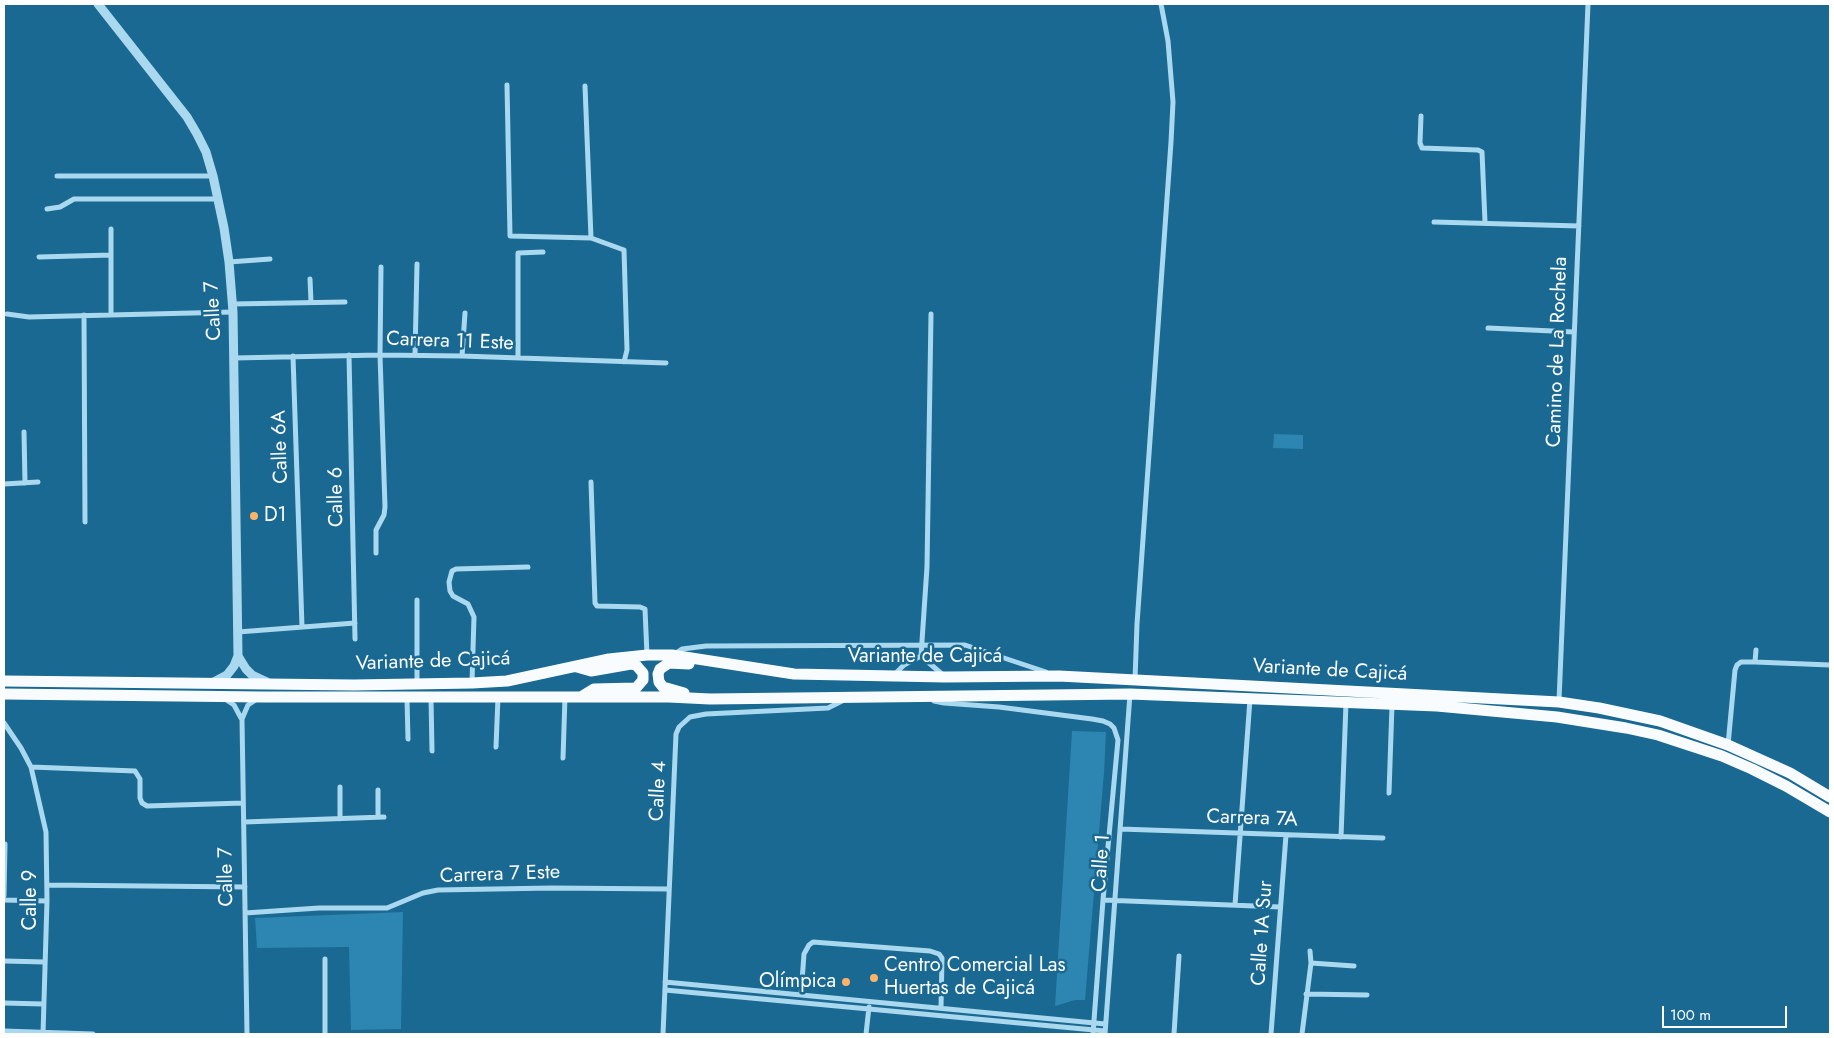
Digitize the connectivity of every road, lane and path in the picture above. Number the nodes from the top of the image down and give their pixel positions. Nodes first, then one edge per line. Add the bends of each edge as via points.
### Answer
1 (98, 4) edge
2 (1161, 4) edge
3 (1588, 4) edge
4 (507, 85) dead end
5 (585, 86) dead end
6 (1421, 116) dead end
7 (57, 176) dead end
8 (213, 176) junction
9 (218, 199) junction
10 (47, 209) dead end
11 (1434, 222) dead end
12 (1485, 222) junction
13 (1579, 226) junction
14 (110, 229) dead end
15 (591, 238) junction
16 (543, 252) dead end
17 (111, 255) junction
18 (39, 257) dead end
19 (270, 259) dead end
20 (229, 262) junction
21 (417, 264) dead end
22 (381, 267) dead end
23 (310, 279) dead end
24 (311, 302) junction
25 (345, 302) dead end
26 (232, 308) junction
27 (465, 313) dead end
28 (7, 314) dead end
29 (111, 314) junction
30 (931, 314) dead end
31 (84, 315) junction
32 (1488, 328) dead end
33 (1574, 332) junction
34 (349, 355) junction
35 (380, 355) junction
36 (415, 355) junction
37 (293, 356) junction
38 (462, 356) junction
39 (234, 358) junction
40 (518, 358) junction
41 (624, 362) junction
42 (666, 363) dead end
43 (24, 432) dead end
44 (38, 482) dead end
45 (591, 482) dead end
46 (26, 483) junction
47 (4, 484) edge
48 (85, 522) dead end
49 (376, 554) dead end
50 (528, 567) dead end
51 (416, 600) dead end
52 (355, 623) junction
53 (302, 627) junction
54 (238, 632) junction
55 (355, 639) dead end
56 (921, 644) junction
57 (1756, 650) dead end
58 (646, 654) junction
59 (672, 655) junction
60 (238, 656) junction
61 (921, 656) junction
62 (713, 662) junction
63 (1755, 662) junction
64 (1830, 665) edge
65 (574, 666) junction
66 (893, 676) junction
67 (1059, 676) junction
68 (945, 677) junction
69 (1135, 680) junction
70 (4, 681) edge
71 (278, 683) junction
72 (417, 683) junction
73 (472, 683) junction
74 (206, 684) junction
75 (4, 694) edge
76 (1130, 694) junction
77 (850, 696) junction
78 (220, 697) junction
79 (262, 697) junction
80 (498, 697) junction
81 (564, 697) junction
82 (581, 697) junction
83 (921, 697) junction
84 (407, 698) junction
85 (431, 698) junction
86 (710, 698) junction
87 (1250, 699) junction
88 (1559, 702) junction
89 (1346, 703) junction
90 (1392, 705) junction
91 (242, 719) junction
92 (4, 723) edge
93 (408, 739) dead end
94 (1728, 744) junction
95 (496, 747) dead end
96 (432, 751) dead end
97 (562, 758) dead end
98 (31, 766) junction
99 (340, 787) dead end
100 (378, 790) dead end
101 (1389, 793) dead end
102 (1830, 797) edge
103 (243, 803) junction
104 (1830, 812) edge
105 (340, 819) junction
106 (244, 822) junction
107 (1120, 829) junction
108 (1240, 834) junction
109 (1286, 835) junction
110 (1340, 837) junction
111 (1383, 838) dead end
112 (5, 844) edge
113 (47, 885) junction
114 (245, 887) junction
115 (669, 889) junction
116 (4, 896) edge
117 (4, 900) edge
118 (1103, 900) junction
119 (46, 901) junction
120 (1115, 901) junction
121 (1235, 905) junction
122 (1280, 907) junction
123 (245, 913) junction
124 (1310, 950) dead end
125 (1179, 956) dead end
126 (325, 959) dead end
127 (4, 962) edge
128 (45, 962) junction
129 (1311, 963) junction
130 (1354, 966) dead end
131 (665, 982) junction
132 (665, 990) junction
133 (1306, 994) junction
134 (801, 995) junction
135 (1367, 995) dead end
136 (869, 1002) junction
137 (4, 1003) edge
138 (44, 1004) junction
139 (941, 1008) junction
140 (868, 1009) junction
141 (1093, 1023) junction
142 (1105, 1024) junction
143 (4, 1030) edge
144 (1093, 1032) edge
145 (1105, 1032) edge
146 (11, 1033) edge
147 (43, 1033) edge
148 (86, 1034) edge
149 (93, 1034) edge
150 (247, 1034) edge
151 (325, 1034) edge
152 (662, 1034) edge
153 (866, 1034) edge
154 (1174, 1034) edge
155 (1271, 1034) edge
156 (1302, 1034) edge

1 - 8 street, Calle 7 via 187,117 206,152
2 - 69 street via 1173,102
3 - 13 street, Camino de La Rochela
4 - 15 street via 510,236
5 - 15 street
6 - 12 street via 1422,148 1482,152
7 - 8 street
8 - 9 street, Calle 7
9 - 10 street via 74,199 60,207
9 - 20 street, Calle 7
11 - 12 street
12 - 13 street
13 - 33 street, Camino de La Rochela
14 - 17 street
15 - 41 street via 624,250 627,350
16 - 40 street via 518,253
17 - 18 street
17 - 29 street
19 - 20 street
20 - 26 street, Calle 7
21 - 36 street
22 - 35 street
23 - 24 street
24 - 25 street
24 - 26 street
26 - 29 street
26 - 39 street, Calle 7
27 - 38 street
28 - 31 street via 29,317
29 - 31 street
30 - 56 street via 927,567
31 - 48 street
32 - 33 street
33 - 88 street, Camino de La Rochela
34 - 35 street, Carrera 11 Este
34 - 37 street, Carrera 11 Este
34 - 52 street, Calle 6
35 - 36 street, Carrera 11 Este
35 - 49 street via 385,507 376,530
36 - 38 street, Carrera 11 Este
37 - 39 street, Carrera 11 Este
37 - 53 street, Calle 6A
38 - 40 street, Carrera 11 Este
39 - 54 street, Calle 7
40 - 41 street, Carrera 11 Este
41 - 42 street, Carrera 11 Este
43 - 46 street
44 - 46 street
45 - 58 street via 595,603 597,606 645,609
46 - 47 street
50 - 73 street via 452,571 450,591 468,604 474,617
51 - 72 street
52 - 53 street
52 - 55 street, Calle 6
53 - 54 street
54 - 60 street, Calle 7
56 - 59 street via 706,646 682,649
56 - 61 street
56 - 67 street via 964,645
57 - 63 street
58 - 59 highway, Variante de Cajicá
58 - 65 highway, Variante de Cajicá
59 - 62 highway, Variante de Cajicá
60 - 71 street via 252,675
60 - 74 street via 227,675
61 - 66 street via 904,665
61 - 68 street
62 - 66 highway, Variante de Cajicá via 794,674
62 - 86 highway via 670,663 658,674 659,682 668,689
63 - 64 street
63 - 94 street via 1741,662 1735,670
65 - 73 highway, Variante de Cajicá via 507,681
65 - 82 highway via 591,671 630,664 636,665 643,674 643,680 636,688 594,689
66 - 68 highway, Variante de Cajicá
67 - 68 highway, Variante de Cajicá
67 - 69 highway, Variante de Cajicá
69 - 88 highway, Variante de Cajicá
70 - 74 highway, Variante de Cajicá
71 - 72 highway, Variante de Cajicá
71 - 74 highway, Variante de Cajicá
72 - 73 highway, Variante de Cajicá
75 - 78 highway, Variante de Cajicá
76 - 83 highway, Variante de Cajicá
76 - 87 highway, Variante de Cajicá
76 - 107 street, Calle 1
77 - 83 highway, Variante de Cajicá
77 - 86 highway, Variante de Cajicá
77 - 115 street, Calle 4 via 828,708 706,714 690,717 679,727 676,734
78 - 79 highway, Variante de Cajicá
78 - 91 street via 234,705
79 - 84 highway, Variante de Cajicá
79 - 91 street via 248,705
80 - 81 highway, Variante de Cajicá
80 - 85 highway, Variante de Cajicá
80 - 95 street
81 - 82 highway, Variante de Cajicá
81 - 97 street
82 - 86 highway, Variante de Cajicá
83 - 118 street, Calle 1 via 944,703 1103,721 1114,728 1118,740
84 - 85 highway, Variante de Cajicá
84 - 93 street
85 - 96 street
87 - 89 highway, Variante de Cajicá
87 - 108 street
88 - 94 highway, Variante de Cajicá via 1660,721
89 - 90 highway, Variante de Cajicá
89 - 110 street
90 - 101 street
90 - 104 highway, Variante de Cajicá via 1557,717 1658,735 1752,769
91 - 103 street, Calle 7
92 - 98 street, Calle 9
94 - 102 highway, Variante de Cajicá via 1790,773
98 - 103 street via 135,771 140,780 140,798 147,806
98 - 113 street, Calle 9 via 46,832
99 - 105 street
100 - 105 street via 381,817
103 - 106 street, Calle 7
105 - 106 street
106 - 114 street, Calle 7
107 - 108 street, Carrera 7A
107 - 120 street, Calle 1
108 - 109 street, Carrera 7A
108 - 121 street
109 - 110 street, Carrera 7A
109 - 122 street, Calle 1A Sur
110 - 111 street, Carrera 7A
112 - 116 street
113 - 114 street
113 - 119 street, Calle 9
114 - 123 street, Calle 7
115 - 123 street, Carrera 7 Este via 438,890 387,908
115 - 131 street, Calle 4
117 - 119 street
118 - 120 street
118 - 141 street, Calle 1
119 - 128 street, Calle 9
120 - 121 street
120 - 142 street, Calle 1
121 - 122 street
122 - 155 street, Calle 1A Sur
123 - 150 street, Calle 7
124 - 129 street
125 - 154 street
126 - 151 street
127 - 128 street
128 - 138 street, Calle 9
129 - 130 street
129 - 133 street
131 - 132 street, Calle 4
131 - 134 street
132 - 140 street
132 - 152 street, Calle 4
133 - 135 street
133 - 156 street
134 - 136 street
134 - 139 street via 804,954 813,942 930,950 942,958
136 - 139 street
136 - 140 street
137 - 138 street
138 - 147 street, Calle 9
139 - 141 street
140 - 144 street
140 - 153 street
141 - 142 street
141 - 144 street, Calle 1
142 - 145 street, Calle 1
143 - 146 street
144 - 145 street
146 - 147 street
147 - 148 street
148 - 149 street

